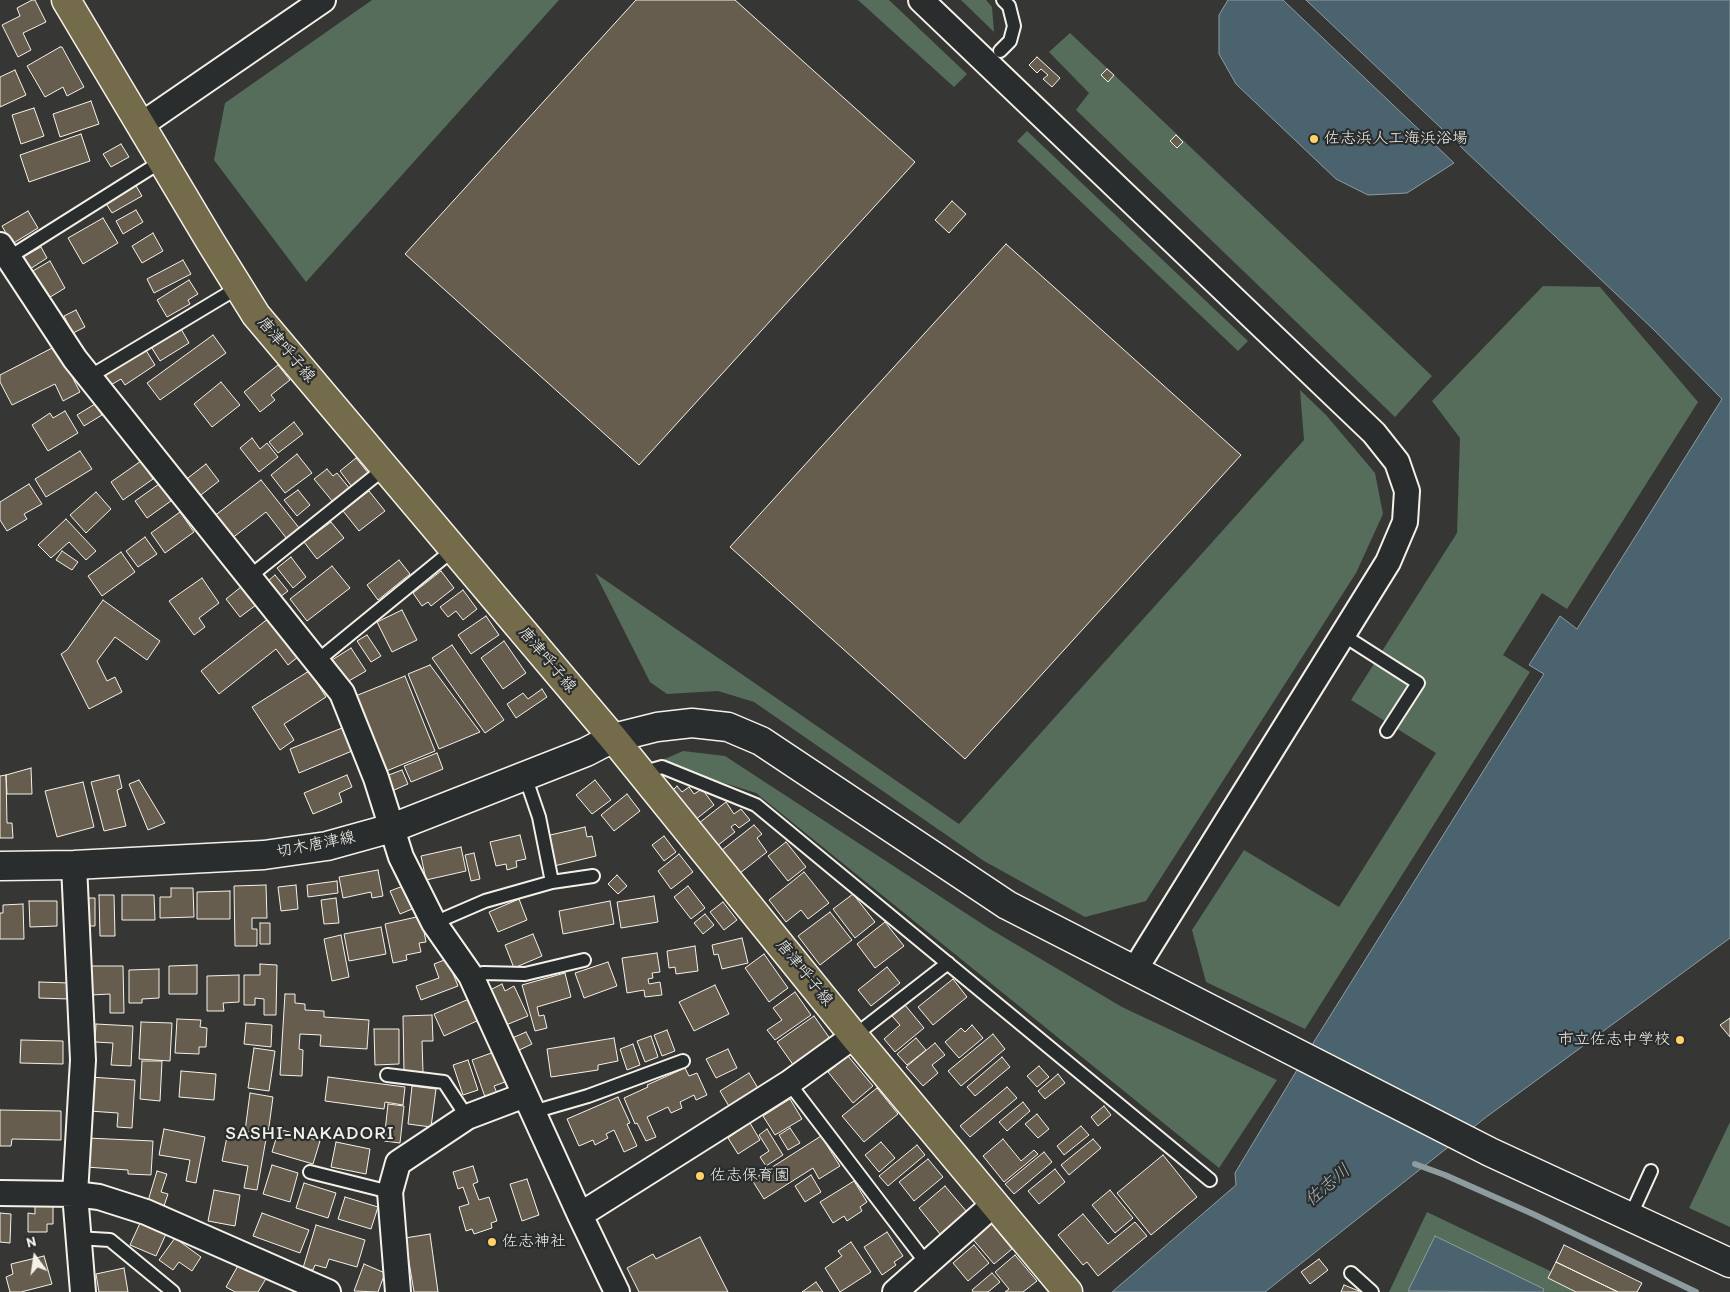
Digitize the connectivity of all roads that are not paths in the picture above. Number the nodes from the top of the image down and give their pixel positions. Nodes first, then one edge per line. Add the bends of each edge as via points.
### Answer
1 (66, 0) edge
2 (323, 0) edge
3 (921, 0) edge
4 (1003, 0) edge
5 (1000, 51) dead end
6 (141, 125) junction
7 (162, 161) junction
8 (4, 252) edge
9 (239, 287) junction
10 (89, 377) junction
11 (385, 468) junction
12 (454, 549) junction
13 (250, 577) junction
14 (1343, 636) junction
15 (317, 661) junction
16 (1387, 732) dead end
17 (613, 738) junction
18 (641, 773) junction
19 (525, 776) junction
20 (392, 828) junction
21 (74, 865) junction
22 (0, 866) edge
23 (593, 876) dead end
24 (552, 882) junction
25 (434, 923) junction
26 (584, 960) dead end
27 (948, 963) junction
28 (1134, 971) junction
29 (470, 976) junction
30 (854, 1036) junction
31 (683, 1061) dead end
32 (387, 1075) dead end
33 (789, 1083) junction
34 (529, 1104) junction
35 (467, 1117) junction
36 (1651, 1171) dead end
37 (310, 1172) dead end
38 (1210, 1180) dead end
39 (0, 1192) edge
40 (390, 1192) junction
41 (75, 1194) junction
42 (994, 1204) junction
43 (580, 1216) junction
44 (1630, 1217) junction
45 (78, 1238) junction
46 (933, 1258) junction
47 (1730, 1263) edge
48 (1351, 1273) dead end
49 (83, 1292) edge
50 (173, 1292) edge
51 (328, 1292) edge
52 (398, 1292) edge
53 (618, 1292) edge
54 (895, 1292) edge
55 (1068, 1292) edge
56 (1372, 1292) edge

1 - 6 main road, 唐津呼子線
2 - 6 street
3 - 14 street via 1374,433 1397,462 1407,491 1405,522 1388,562
4 - 5 lane via 1010,6 1014,26 1010,41
6 - 7 main road, 唐津呼子線
7 - 8 lane
7 - 9 main road, 唐津呼子線
8 - 10 street
9 - 10 lane
9 - 11 main road, 唐津呼子線 via 256,315
10 - 13 street
11 - 12 main road, 唐津呼子線
11 - 13 lane
12 - 15 lane
12 - 17 main road, 唐津呼子線
13 - 15 street
14 - 16 lane via 1418,683
14 - 28 street
15 - 20 street via 342,693
17 - 18 main road, 唐津呼子線
17 - 19 street, 切木唐津線
17 - 28 street, 切木唐津線 via 692,723 728,727 761,741 1007,905
18 - 27 lane via 662,767 756,805
18 - 30 main road, 唐津呼子線
19 - 20 street, 切木唐津線
19 - 24 lane via 539,817
20 - 21 street, 切木唐津線 via 327,846 264,855
20 - 25 street via 401,857
21 - 22 street, 切木唐津線
21 - 41 street via 83,1060
23 - 24 lane
24 - 25 lane via 485,901
25 - 29 street
26 - 29 lane via 525,974 483,973
27 - 30 lane
27 - 38 lane
28 - 44 street, 切木唐津線 via 1490,1152
29 - 34 street
30 - 33 street
30 - 42 main road, 唐津呼子線
31 - 34 lane via 588,1096
32 - 35 lane via 444,1082
33 - 43 street
33 - 46 lane
34 - 35 street
34 - 43 street
35 - 40 street via 398,1163
36 - 44 lane
37 - 40 lane
39 - 41 street
40 - 52 street
41 - 45 street
41 - 51 street via 99,1196 146,1212
42 - 46 street
42 - 55 main road, 唐津呼子線
43 - 53 street
44 - 47 street, 切木唐津線
45 - 49 street
45 - 50 lane via 110,1240
46 - 54 street
48 - 56 lane

